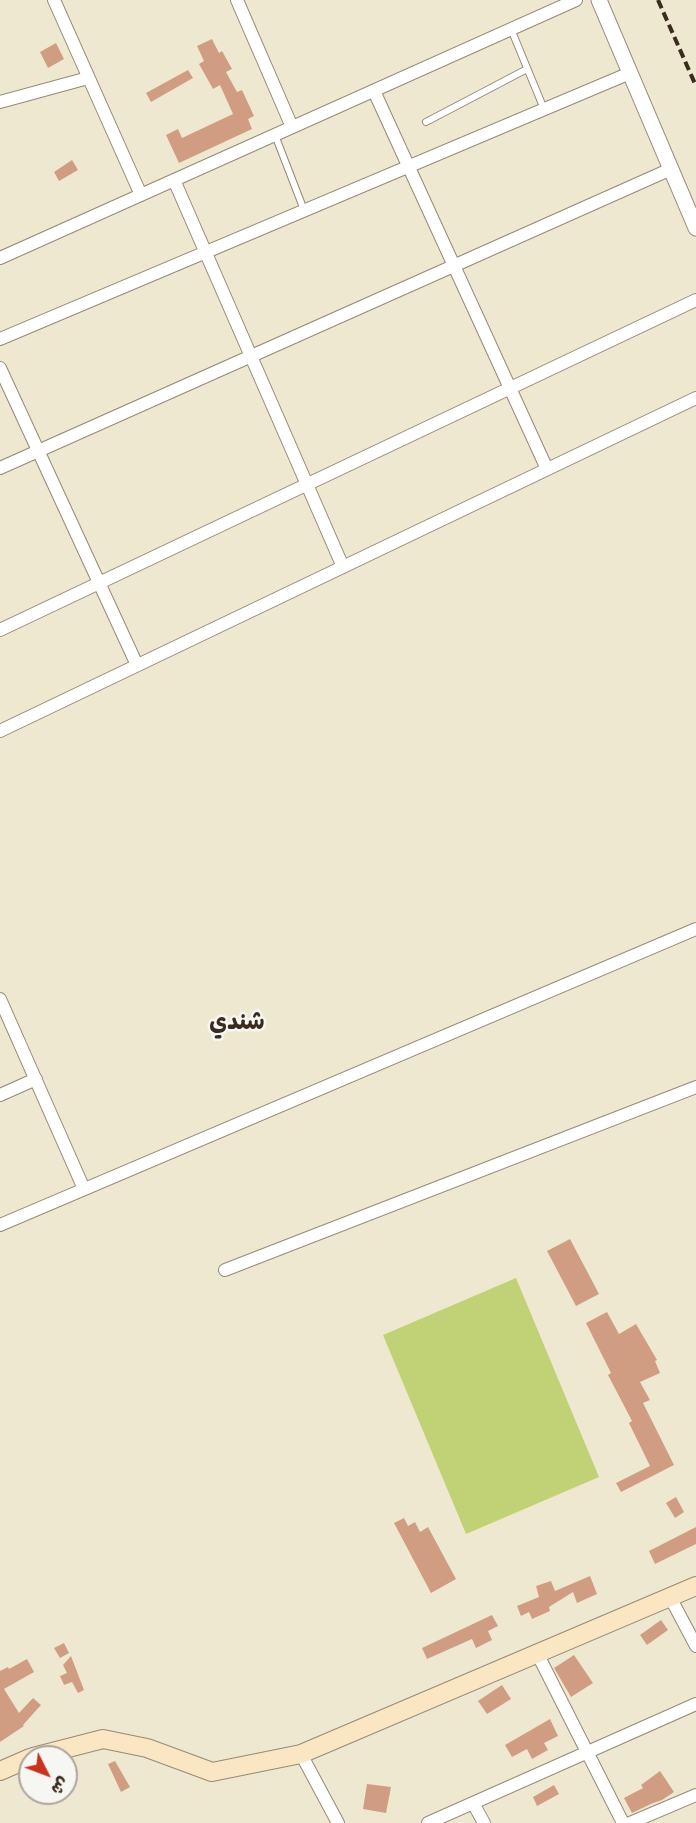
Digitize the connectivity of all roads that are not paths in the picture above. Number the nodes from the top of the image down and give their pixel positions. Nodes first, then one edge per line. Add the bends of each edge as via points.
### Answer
1 (54, 0) edge
2 (237, 0) edge
3 (576, 0) edge
4 (599, 0) edge
5 (511, 29) junction
6 (527, 69) junction
7 (630, 74) junction
8 (88, 78) junction
9 (374, 91) junction
10 (0, 102) edge
11 (544, 110) junction
12 (426, 122) dead end
13 (292, 128) junction
14 (275, 135) junction
15 (408, 167) junction
16 (671, 169) junction
17 (174, 180) junction
18 (141, 195) junction
19 (304, 211) junction
20 (696, 228) edge
21 (206, 252) junction
22 (0, 258) edge
23 (454, 266) junction
24 (696, 300) edge
25 (0, 339) edge
26 (251, 356) junction
27 (0, 368) edge
28 (510, 388) junction
29 (696, 398) edge
30 (38, 451) junction
31 (0, 468) edge
32 (547, 469) junction
33 (307, 485) junction
34 (343, 567) junction
35 (99, 583) junction
36 (0, 630) edge
37 (137, 666) junction
38 (0, 731) edge
39 (696, 929) edge
40 (0, 999) edge
41 (36, 1079) junction
42 (696, 1087) edge
43 (0, 1095) edge
44 (84, 1189) junction
45 (0, 1225) edge
46 (225, 1270) dead end
47 (696, 1586) edge
48 (670, 1597) junction
49 (696, 1646) edge
50 (537, 1653) junction
51 (696, 1704) edge
52 (78, 1745) edge
53 (587, 1752) junction
54 (301, 1754) junction
55 (18, 1763) edge
56 (0, 1771) edge
57 (696, 1795) edge
58 (473, 1803) junction
59 (338, 1823) edge
60 (428, 1823) edge
61 (484, 1823) edge
62 (623, 1823) edge
63 (630, 1823) edge

1 - 8 street
2 - 13 street
3 - 5 street
4 - 7 street
5 - 6 lane
5 - 9 street
6 - 11 lane
6 - 12 lane
7 - 11 street
7 - 16 street
8 - 10 street
8 - 18 street
9 - 13 street
9 - 15 street
11 - 15 street
13 - 14 street
14 - 17 street
14 - 19 lane
15 - 19 street
15 - 23 street
16 - 20 street
16 - 23 street
17 - 18 street
17 - 21 street
18 - 22 street
19 - 21 street
21 - 25 street
21 - 26 street
23 - 26 street
23 - 28 street
24 - 28 street
26 - 30 street
26 - 33 street
27 - 30 street
28 - 32 street
28 - 33 street
29 - 32 street
30 - 31 street
30 - 35 street
32 - 34 street
33 - 34 street
33 - 35 street
34 - 37 street
35 - 36 street
35 - 37 street
37 - 38 street
39 - 44 street
40 - 41 street
41 - 43 street
41 - 44 street
42 - 46 street
44 - 45 street
47 - 48 main road
48 - 49 street
48 - 50 main road
50 - 53 street
50 - 54 main road
51 - 53 street
52 - 54 main road via 103,1739 147,1748 212,1772
53 - 58 street
53 - 62 street
54 - 59 street
55 - 56 main road
57 - 63 street
58 - 60 street
58 - 61 street

